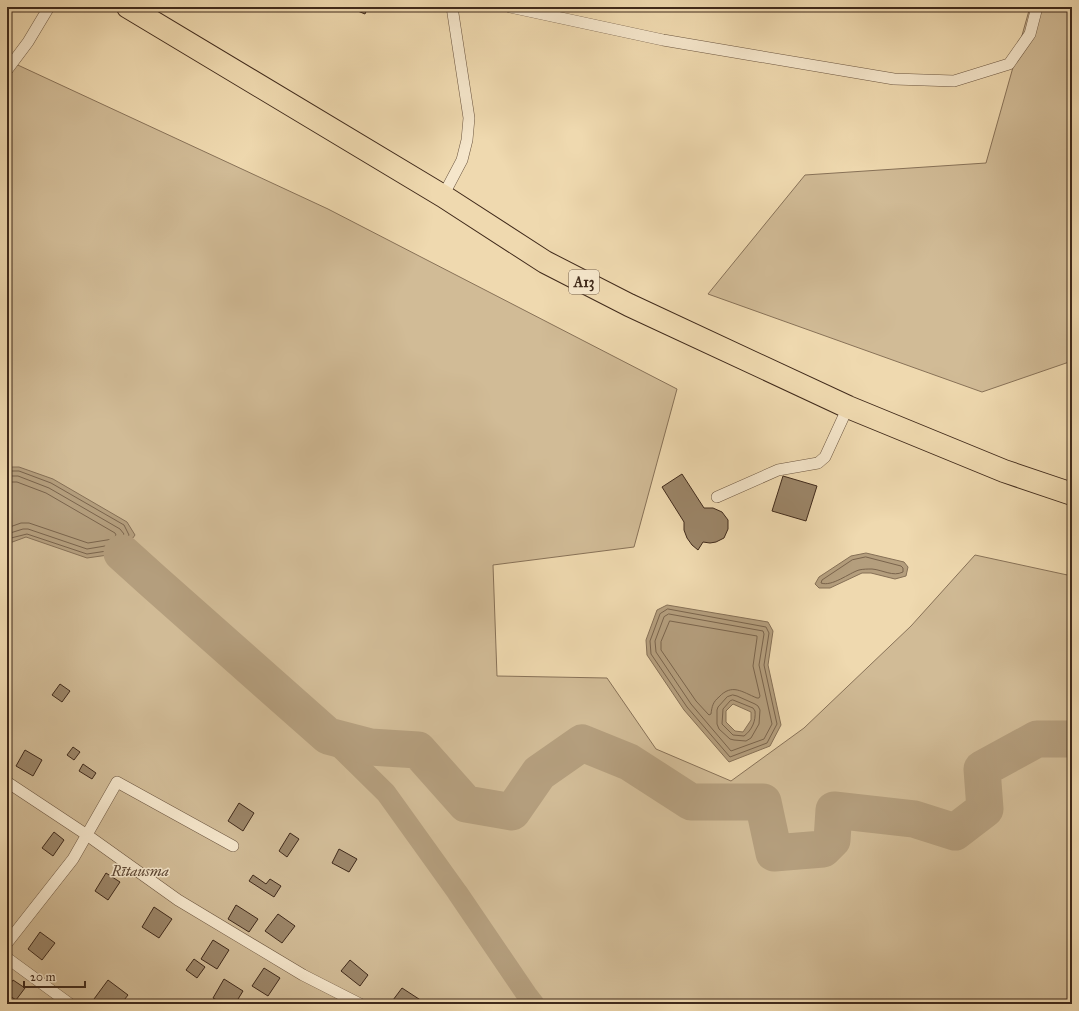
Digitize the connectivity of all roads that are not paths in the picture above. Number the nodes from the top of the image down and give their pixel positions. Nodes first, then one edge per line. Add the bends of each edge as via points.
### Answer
1 (49, 7) edge
2 (128, 7) edge
3 (452, 7) edge
4 (510, 7) edge
5 (1037, 7) edge
6 (7, 70) edge
7 (443, 196) junction
8 (848, 407) junction
9 (1072, 494) edge
10 (717, 497) dead end
11 (7, 782) edge
12 (87, 835) junction
13 (233, 846) dead end
14 (7, 943) edge
15 (7, 958) edge
16 (70, 1004) edge
17 (360, 1004) edge

1 - 6 lane
2 - 7 main road, A13
3 - 7 lane via 469,118 462,160
4 - 5 lane via 663,40 894,79 954,80 1009,64 1030,34
7 - 8 main road, A13 via 545,262 629,305
8 - 9 main road, A13 via 1004,471
8 - 10 lane via 825,457 818,463 778,470
11 - 12 lane
12 - 13 lane via 117,782
12 - 14 lane via 73,859
12 - 17 lane via 178,900 303,975
15 - 16 lane

